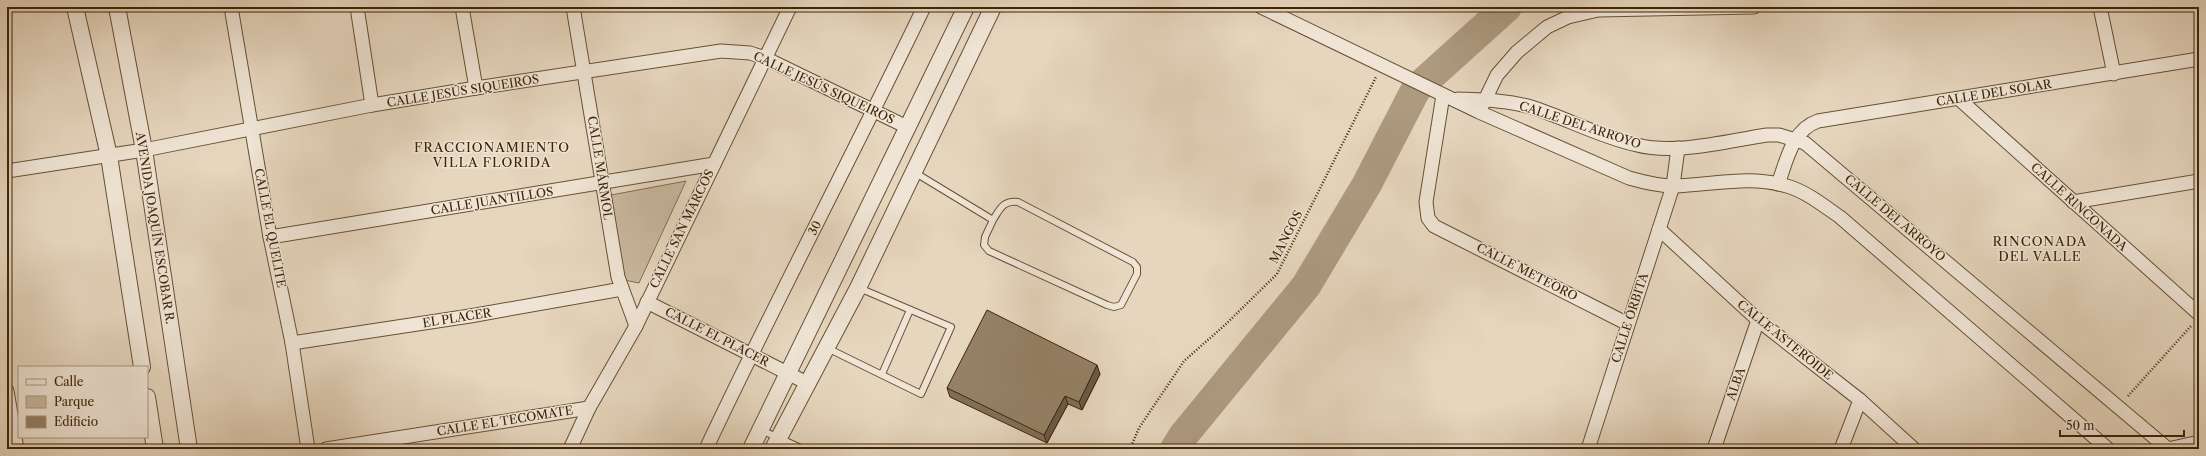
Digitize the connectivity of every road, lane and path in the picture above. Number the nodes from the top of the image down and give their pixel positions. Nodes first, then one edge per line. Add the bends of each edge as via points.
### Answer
1 (75, 7) edge
2 (117, 7) edge
3 (231, 7) edge
4 (357, 7) edge
5 (462, 7) edge
6 (573, 7) edge
7 (790, 7) edge
8 (924, 7) edge
9 (966, 7) edge
10 (993, 7) edge
11 (1261, 7) edge
12 (1754, 7) edge
13 (2100, 7) edge
14 (765, 58) junction
15 (2199, 59) edge
16 (1381, 66) junction
17 (584, 72) junction
18 (2114, 74) junction
19 (476, 88) junction
20 (1445, 95) junction
21 (1959, 99) junction
22 (372, 106) junction
23 (1482, 106) junction
24 (874, 111) junction
25 (907, 128) junction
26 (252, 129) junction
27 (1795, 139) junction
28 (1678, 148) junction
29 (144, 150) junction
30 (109, 156) junction
31 (714, 164) junction
32 (7, 171) edge
33 (914, 172) junction
34 (2199, 181) edge
35 (602, 184) junction
36 (1778, 184) junction
37 (1673, 186) junction
38 (2072, 202) junction
39 (993, 220) junction
40 (1659, 229) junction
41 (270, 237) junction
42 (858, 288) junction
43 (622, 289) junction
44 (647, 302) junction
45 (910, 310) junction
46 (2196, 318) edge
47 (1758, 320) junction
48 (1628, 324) junction
49 (636, 326) junction
50 (292, 343) junction
51 (827, 348) junction
52 (750, 354) junction
53 (142, 366) edge
54 (787, 373) junction
55 (882, 374) junction
56 (809, 384) junction
57 (7, 391) edge
58 (1860, 400) junction
59 (148, 404) edge
60 (2118, 407) junction
61 (589, 408) junction
62 (760, 429) junction
63 (2199, 442) edge
64 (776, 444) edge
65 (17, 449) edge
66 (155, 449) edge
67 (189, 449) edge
68 (308, 449) edge
69 (326, 449) edge
70 (570, 449) edge
71 (706, 449) edge
72 (751, 449) edge
73 (803, 449) edge
74 (1130, 449) edge
75 (1588, 449) edge
76 (1714, 449) edge
77 (1841, 449) edge
78 (1914, 449) edge
79 (2108, 449) edge
80 (2168, 449) edge

1 - 30 street
2 - 29 street, AVENIDA JOAQUÍN ESCOBAR R.
3 - 26 street, CALLE EL QUELITE
4 - 22 street
5 - 19 street
6 - 17 street, CALLE MÁRMOL
7 - 14 street, CALLE SAN MARCOS
8 - 24 street, 30
9 - 25 street
10 - 33 street
11 - 16 street, CALLE DEL ARROYO
12 - 23 street via 1598,10 1568,17 1547,27 1517,52 1497,75
13 - 18 street
14 - 17 street, CALLE JESÚS SIQUEIROS via 750,53 721,51
14 - 24 street, CALLE JESÚS SIQUEIROS
14 - 31 street, CALLE SAN MARCOS
15 - 18 street, CALLE DEL SOLAR
16 - 20 street, CALLE DEL ARROYO
16 - 74 path, MANGOS via 1277,274 1184,361 1139,428
17 - 19 street, CALLE JESÚS SIQUEIROS
17 - 35 street, CALLE MÁRMOL
18 - 21 street, CALLE DEL SOLAR
19 - 22 street, CALLE JESÚS SIQUEIROS
20 - 23 street, CALLE DEL ARROYO
20 - 48 street, CALLE METEORO via 1426,202 1428,218 1434,226
21 - 27 street, CALLE DEL SOLAR via 1818,121 1802,129
21 - 38 street, CALLE RINCONADA
22 - 26 street, CALLE JESÚS SIQUEIROS
23 - 28 street, CALLE DEL ARROYO via 1530,107 1636,145
23 - 37 street, CALLE DEL ARROYO via 1629,178
24 - 25 street, CALLE JESÚS SIQUEIROS
24 - 52 street, 30
25 - 54 street
26 - 29 street, CALLE JESÚS SIQUEIROS
26 - 41 street, CALLE EL QUELITE
27 - 28 street, CALLE DEL ARROYO via 1767,136
27 - 36 street
27 - 60 street, CALLE DEL ARROYO via 1819,153
28 - 37 street, CALLE ÓRBITA
29 - 30 street, CALLE JESÚS SIQUEIROS
29 - 67 street, AVENIDA JOAQUÍN ESCOBAR R.
30 - 32 street, CALLE JESÚS SIQUEIROS
30 - 53 street
31 - 35 street, CALLE JUANTILLOS
31 - 44 street, CALLE SAN MARCOS
33 - 39 lane
33 - 42 street
34 - 38 street
35 - 41 street, CALLE JUANTILLOS
35 - 43 street, CALLE MÁRMOL
36 - 37 street, CALLE DEL ARROYO via 1736,180
36 - 79 street, CALLE DEL ARROYO via 1807,195 1840,217
37 - 40 street, CALLE ÓRBITA
38 - 46 street, CALLE RINCONADA
39 - 39 lane via 984,245 989,251 1107,305 1121,305 1137,274 1137,267 1133,262 1018,202 1009,201 1003,204
40 - 47 street, CALLE ASTEROIDE
40 - 48 street, CALLE ÓRBITA
41 - 50 street, CALLE EL QUELITE
42 - 45 lane
42 - 51 street
43 - 49 street, CALLE MÁRMOL
43 - 50 street, EL PLACER via 470,316
44 - 49 street, CALLE SAN MARCOS
44 - 52 street, CALLE EL PLACER
45 - 55 lane
45 - 55 lane via 952,327 922,394
46 - 60 path
47 - 58 street, CALLE ASTEROIDE
47 - 76 street, ALBA
48 - 75 street, CALLE ÓRBITA
49 - 61 street, CALLE SAN MARCOS
50 - 68 street, CALLE EL QUELITE
51 - 55 lane
51 - 56 street
52 - 54 street, CALLE EL PLACER
52 - 71 street, 30
54 - 56 street, CALLE EL PLACER
54 - 62 street
56 - 64 street
57 - 65 street
58 - 77 street
58 - 78 street, CALLE ASTEROIDE
59 - 66 street
60 - 80 street, CALLE DEL ARROYO
61 - 69 street, CALLE EL TECOMATE
61 - 70 street, CALLE SAN MARCOS
62 - 64 lane
62 - 72 street
63 - 80 street
64 - 73 lane

